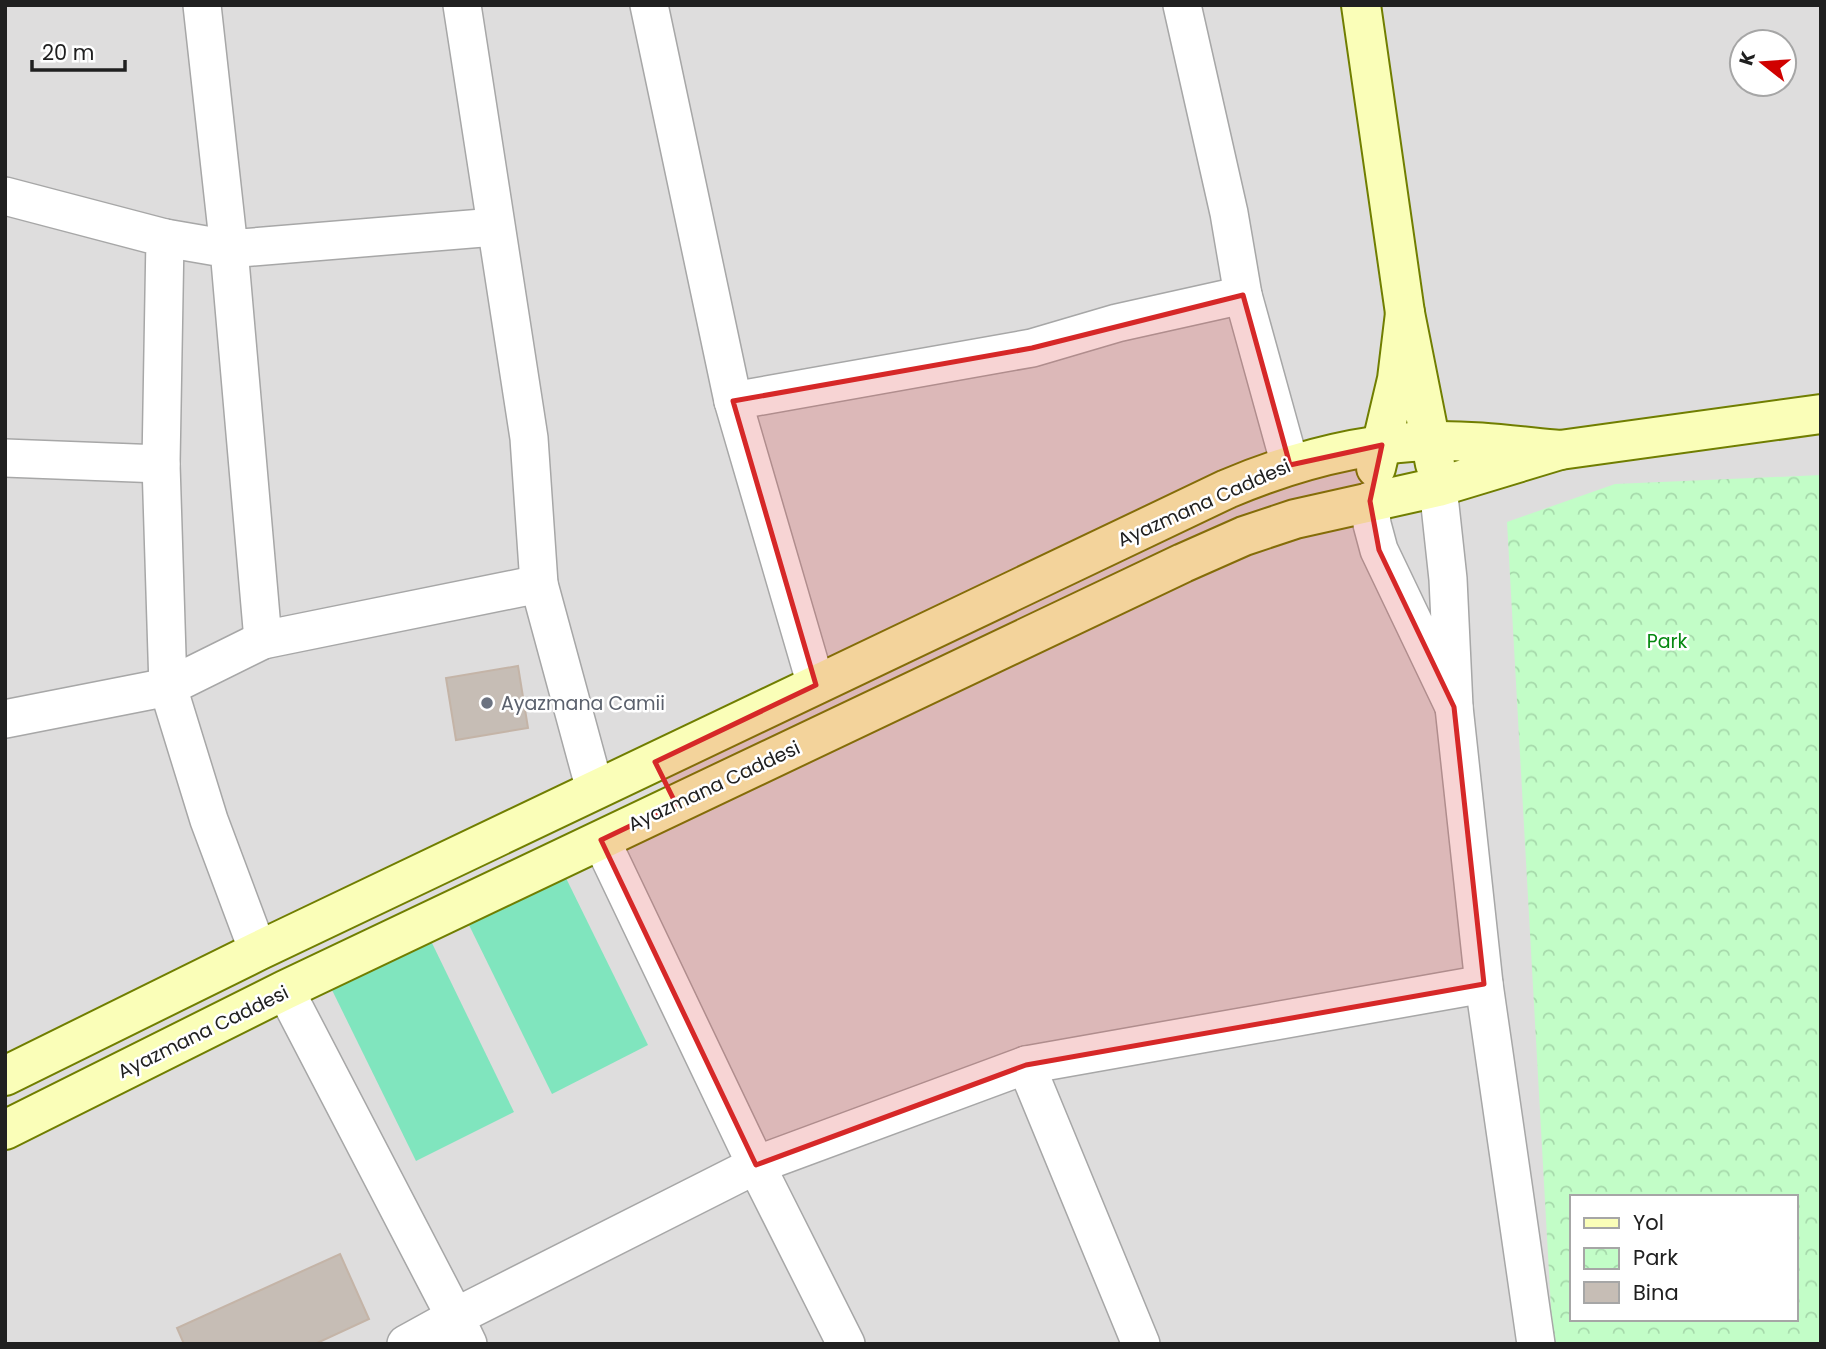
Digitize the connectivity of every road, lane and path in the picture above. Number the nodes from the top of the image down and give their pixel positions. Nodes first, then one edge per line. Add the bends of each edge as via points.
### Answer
1 (202, 5) edge
2 (462, 5) edge
3 (649, 5) edge
4 (1182, 5) edge
5 (1362, 5) edge
6 (5, 196) edge
7 (495, 228) junction
8 (165, 238) junction
9 (229, 249) junction
10 (1243, 295) junction
11 (1405, 313) junction
12 (733, 401) junction
13 (1821, 414) edge
14 (1431, 441) junction
15 (1382, 445) junction
16 (1560, 450) junction
17 (5, 458) edge
18 (161, 464) junction
19 (1290, 465) junction
20 (1438, 487) junction
21 (1370, 501) junction
22 (538, 584) junction
23 (263, 640) junction
24 (816, 685) junction
25 (168, 687) junction
26 (1454, 707) junction
27 (5, 719) edge
28 (655, 762) junction
29 (595, 790) junction
30 (676, 804) junction
31 (601, 840) junction
32 (258, 951) junction
33 (1484, 984) junction
34 (285, 990) junction
35 (1026, 1065) junction
36 (5, 1076) edge
37 (5, 1130) edge
38 (756, 1165) junction
39 (462, 1330) edge
40 (406, 1344) edge
41 (846, 1344) edge
42 (1141, 1344) edge
43 (1536, 1344) edge

1 - 9 street
2 - 7 street
3 - 12 street
4 - 10 street
5 - 11 main road
6 - 8 street
7 - 9 street
7 - 22 street via 529,438
8 - 9 street
8 - 18 street
9 - 23 street
10 - 12 street via 1117,323 1032,348
10 - 19 street
11 - 14 main road
11 - 15 main road
12 - 24 street
13 - 16 main road
14 - 15 main road, Ayazmana Caddesi
14 - 16 main road, Ayazmana Caddesi
14 - 20 main road
15 - 19 main road, Ayazmana Caddesi
15 - 21 main road
16 - 20 main road, Ayazmana Caddesi
17 - 18 street
18 - 25 street
19 - 24 main road, Ayazmana Caddesi via 1227,489
20 - 21 main road, Ayazmana Caddesi
20 - 26 street
21 - 26 street via 1379,550
21 - 30 main road, Ayazmana Caddesi via 1295,519 1220,547
22 - 23 street
22 - 29 street
23 - 25 street
24 - 28 main road, Ayazmana Caddesi
25 - 27 street
25 - 32 street via 209,820
26 - 33 street
28 - 29 main road, Ayazmana Caddesi
28 - 30 main road
29 - 32 main road, Ayazmana Caddesi
30 - 31 main road, Ayazmana Caddesi
31 - 34 main road, Ayazmana Caddesi
31 - 38 street
32 - 36 main road, Ayazmana Caddesi
33 - 35 street
33 - 43 street
34 - 37 main road, Ayazmana Caddesi
34 - 39 street
35 - 38 street
35 - 42 street
38 - 39 street
38 - 41 street
39 - 40 street

